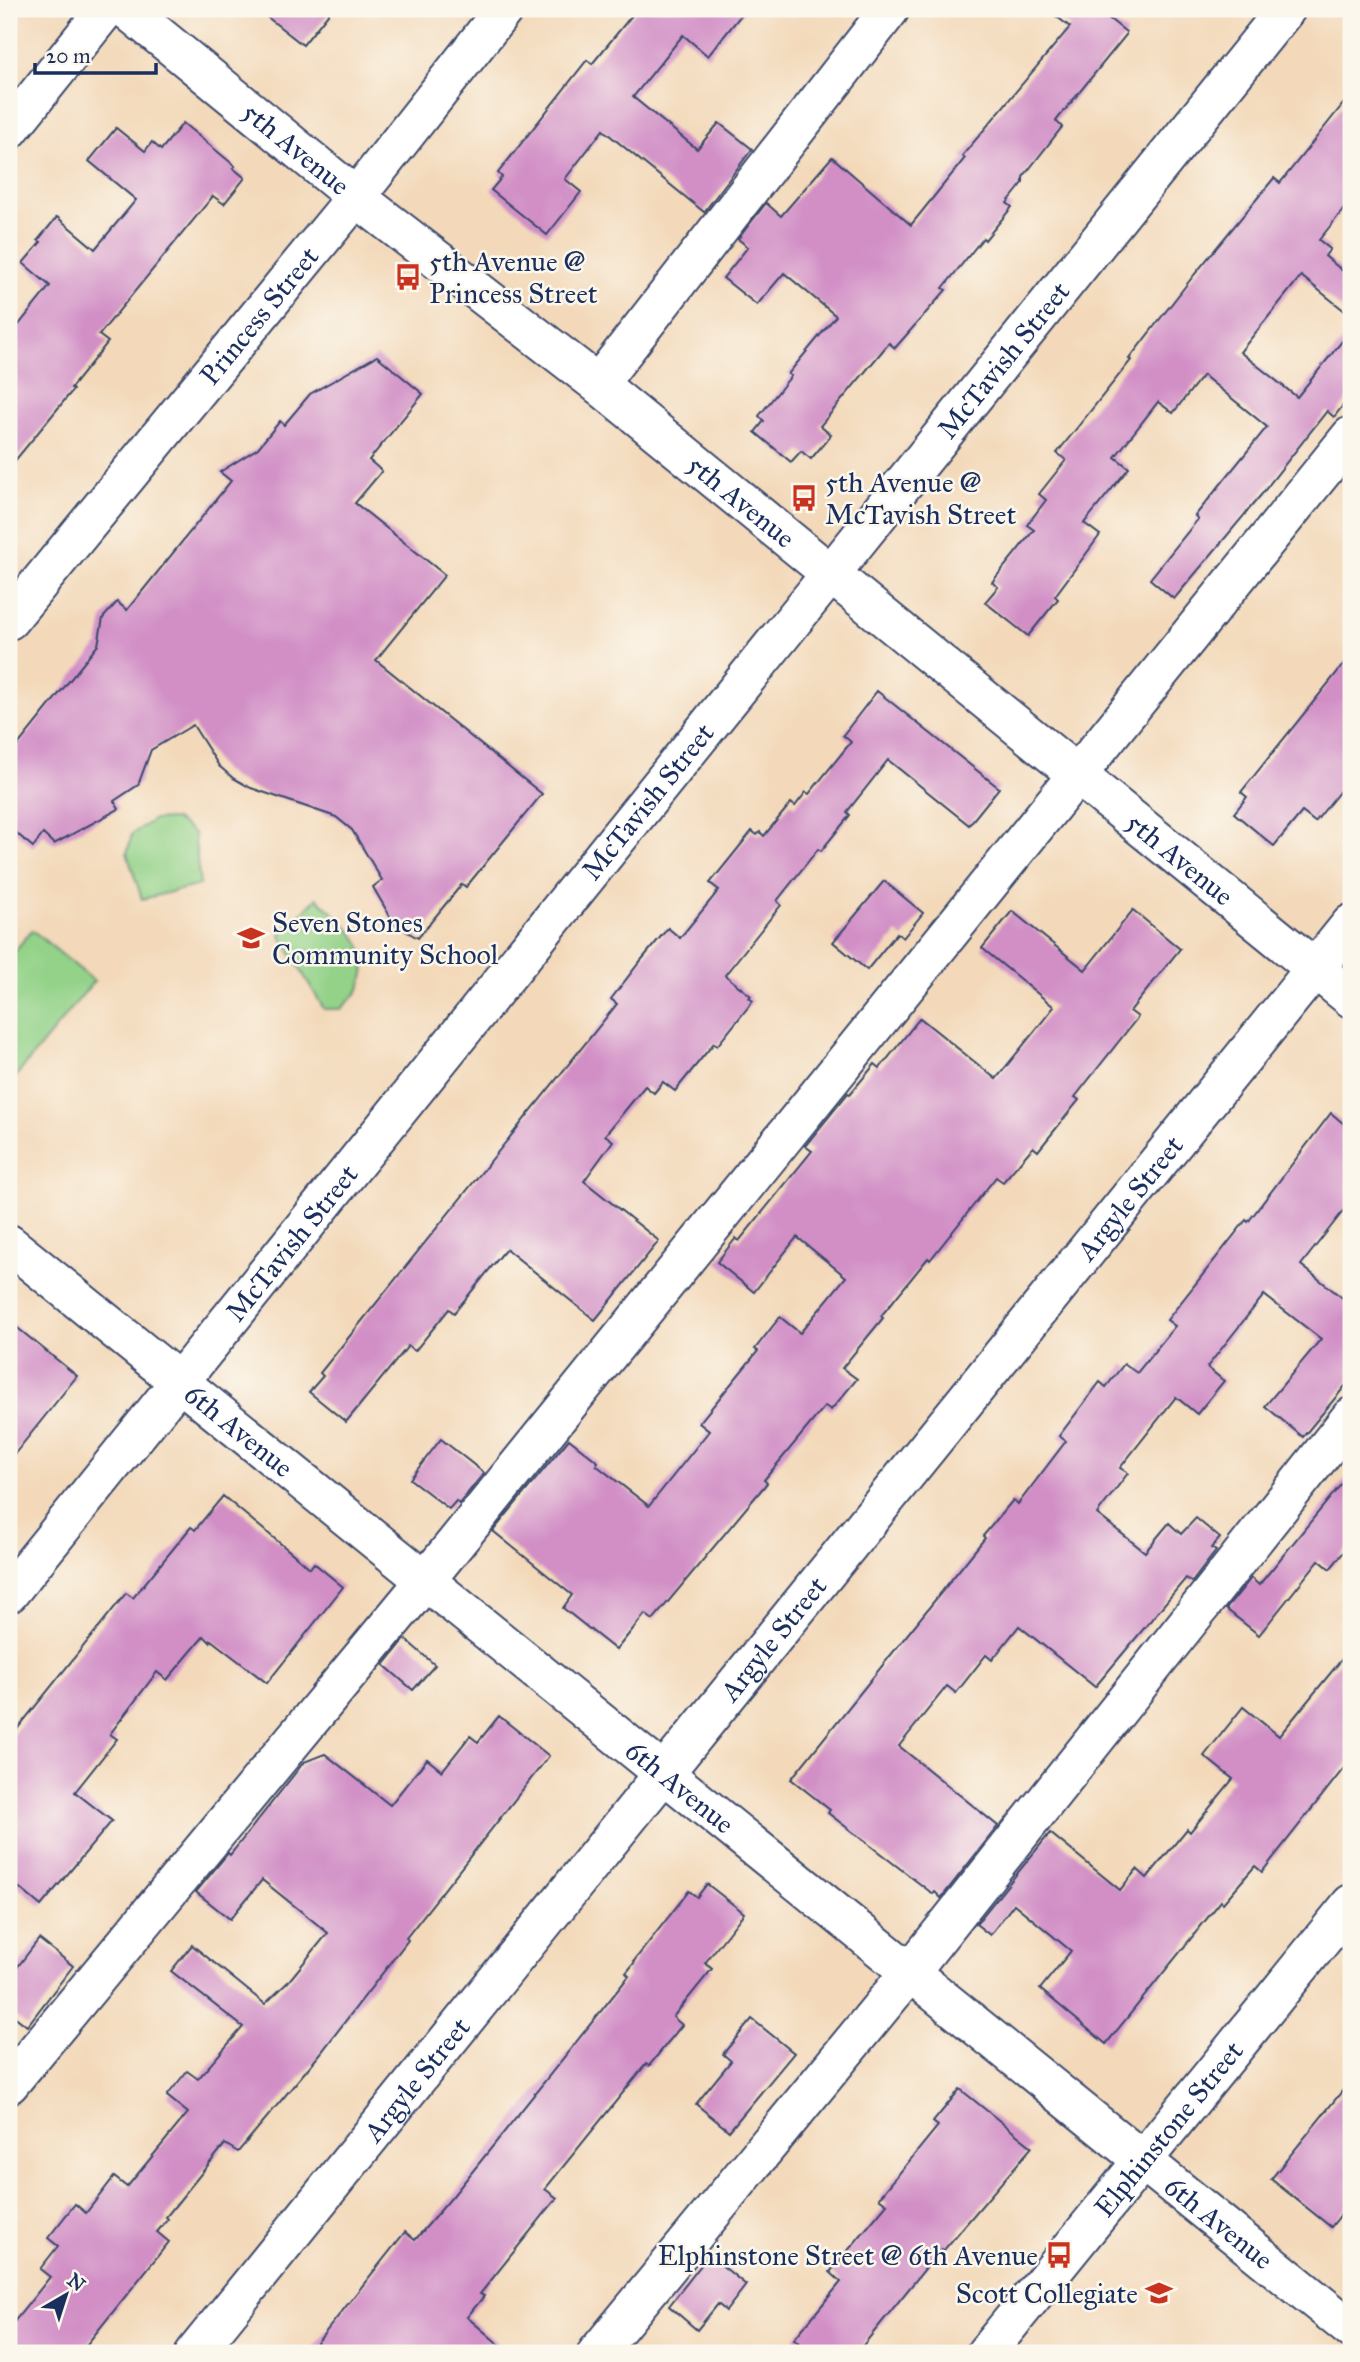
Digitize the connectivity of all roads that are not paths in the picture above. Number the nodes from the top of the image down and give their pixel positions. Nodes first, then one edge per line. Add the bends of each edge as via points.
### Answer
1 (106, 9) edge
2 (126, 9) edge
3 (503, 9) edge
4 (890, 9) edge
5 (1286, 9) edge
6 (9, 130) edge
7 (356, 197) junction
8 (598, 384) junction
9 (1351, 436) edge
10 (830, 574) junction
11 (9, 620) edge
12 (1078, 775) junction
13 (1351, 925) edge
14 (1315, 968) junction
15 (1351, 998) edge
16 (9, 1244) edge
17 (180, 1382) junction
18 (1351, 1418) edge
19 (425, 1580) junction
20 (9, 1593) edge
21 (665, 1774) junction
22 (1351, 1904) edge
23 (910, 1972) junction
24 (9, 2084) edge
25 (1144, 2161) junction
26 (1351, 2329) edge
27 (195, 2353) edge
28 (597, 2353) edge
29 (986, 2353) edge

1 - 6 street
2 - 7 street, 5th Avenue
3 - 7 street, Princess Street
4 - 8 street
5 - 10 street, McTavish Street
7 - 8 street, 5th Avenue
7 - 11 street, Princess Street
8 - 10 street, 5th Avenue
9 - 12 street
10 - 12 street, 5th Avenue
10 - 17 street, McTavish Street
12 - 14 street, 5th Avenue
12 - 19 street
13 - 14 street, Argyle Street
14 - 15 street, 5th Avenue
14 - 21 street, Argyle Street
16 - 17 street, 6th Avenue
17 - 19 street, 6th Avenue
17 - 20 street, McTavish Street
18 - 23 street
19 - 21 street, 6th Avenue
19 - 24 street
21 - 23 street, 6th Avenue
21 - 27 street, Argyle Street
22 - 25 street, Elphinstone Street
23 - 25 street, 6th Avenue
23 - 28 street
25 - 26 street, 6th Avenue
25 - 29 street, Elphinstone Street

